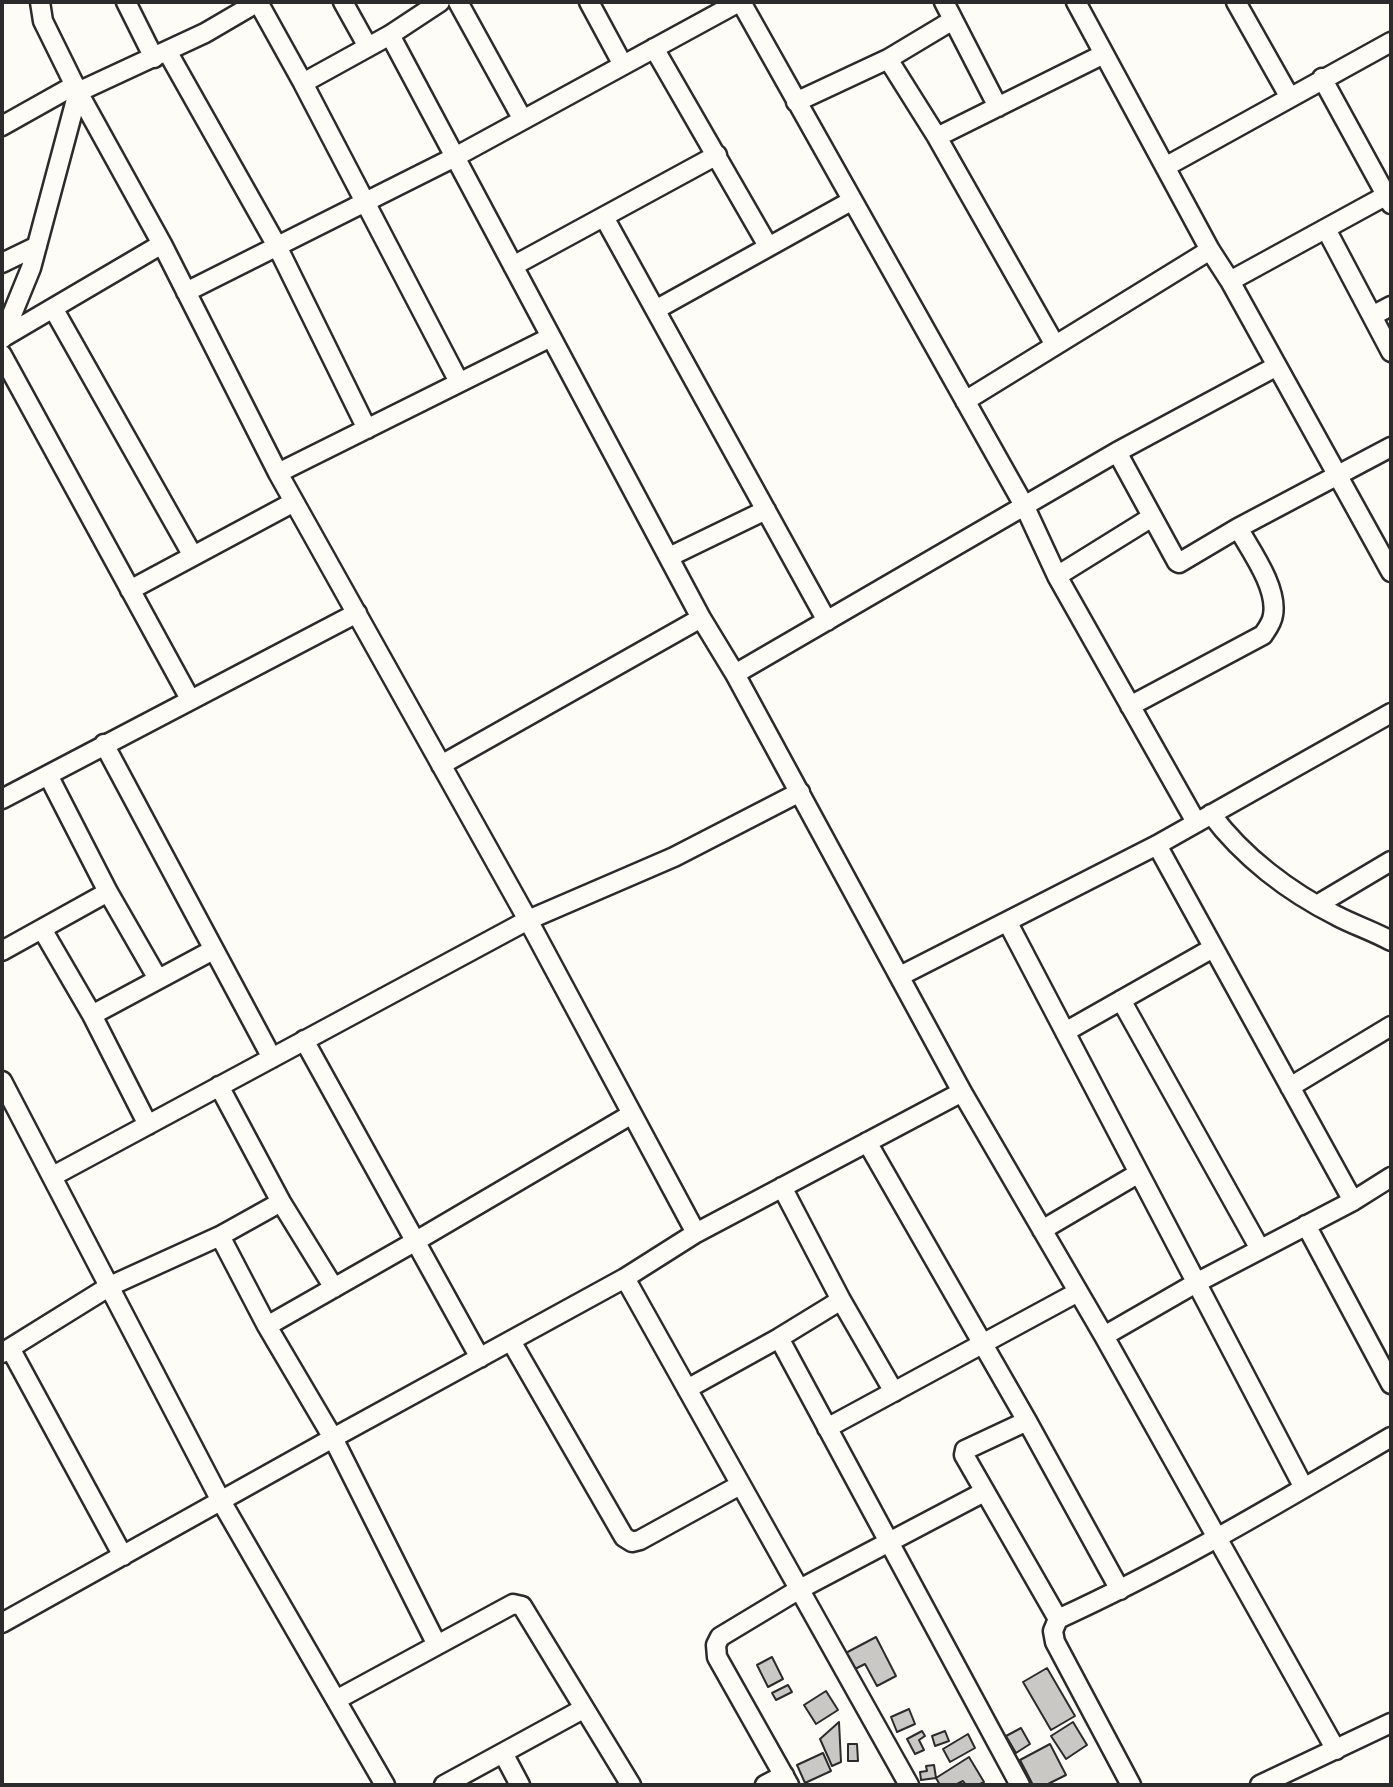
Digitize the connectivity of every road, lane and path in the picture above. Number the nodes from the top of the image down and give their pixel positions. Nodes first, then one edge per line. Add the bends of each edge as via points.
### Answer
1 (34, 2) edge
2 (40, 2) edge
3 (126, 2) edge
4 (258, 2) edge
5 (342, 2) edge
6 (440, 2) edge
7 (458, 2) edge
8 (589, 2) edge
9 (740, 2) edge
10 (944, 2) edge
11 (1076, 2) edge
12 (1236, 2) edge
13 (953, 20) junction
14 (43, 21) junction
15 (390, 35) junction
16 (1391, 42) edge
17 (368, 47) junction
18 (654, 48) junction
19 (1104, 54) junction
20 (160, 55) junction
21 (888, 59) junction
22 (623, 65) junction
23 (1322, 78) junction
24 (303, 83) junction
25 (76, 89) junction
26 (1289, 96) junction
27 (796, 102) junction
28 (998, 107) junction
29 (523, 120) junction
30 (2, 127) edge
31 (937, 137) junction
32 (716, 155) junction
33 (455, 157) junction
34 (1166, 167) junction
35 (1389, 200) edge
36 (851, 201) junction
37 (363, 202) junction
38 (604, 217) junction
39 (1326, 229) junction
40 (162, 244) junction
41 (37, 246) junction
42 (276, 246) junction
43 (768, 246) junction
44 (1210, 250) junction
45 (2, 263) edge
46 (513, 266) junction
47 (1230, 281) junction
48 (186, 292) junction
49 (1391, 306) edge
50 (53, 308) junction
51 (657, 309) junction
52 (1372, 316) junction
53 (551, 337) junction
54 (2, 338) edge
55 (1055, 345) junction
56 (1391, 352) edge
57 (2, 355) edge
58 (1278, 366) junction
59 (459, 382) junction
60 (965, 401) junction
61 (367, 429) junction
62 (1391, 447) edge
63 (1117, 452) junction
64 (278, 473) junction
65 (1336, 475) junction
66 (295, 502) junction
67 (1025, 507) junction
68 (766, 510) junction
69 (1152, 517) junction
70 (1238, 528) junction
71 (193, 556) junction
72 (669, 557) junction
73 (1391, 572) edge
74 (1057, 576) junction
75 (130, 590) junction
76 (357, 613) junction
77 (701, 618) junction
78 (827, 621) junction
79 (735, 674) junction
80 (190, 699) junction
81 (1130, 706) junction
82 (1391, 712) edge
83 (104, 744) junction
84 (441, 765) junction
85 (48, 775) junction
86 (800, 792) junction
87 (2, 799) edge
88 (1204, 818) junction
89 (1157, 845) junction
90 (1391, 861) edge
91 (108, 892) junction
92 (1317, 905) junction
93 (528, 920) junction
94 (1008, 923) junction
95 (42, 929) junction
96 (1391, 941) edge
97 (1213, 948) junction
98 (213, 950) junction
99 (2, 951) edge
100 (900, 976) junction
101 (158, 979) junction
102 (1121, 1000) junction
103 (92, 1015) junction
104 (1391, 1026) edge
105 (1065, 1032) junction
106 (304, 1040) junction
107 (272, 1058) junction
108 (2, 1081) edge
109 (219, 1086) junction
110 (1290, 1087) junction
111 (962, 1092) junction
112 (632, 1114) junction
113 (148, 1125) junction
114 (867, 1142) junction
115 (1139, 1173) junction
116 (53, 1176) junction
117 (1391, 1177) edge
118 (782, 1187) junction
119 (1353, 1201) junction
120 (281, 1202) junction
121 (1306, 1225) junction
122 (1042, 1230) junction
123 (696, 1233) junction
124 (220, 1236) junction
125 (416, 1241) junction
126 (1260, 1249) junction
127 (625, 1278) junction
128 (1196, 1283) junction
129 (110, 1286) junction
130 (334, 1288) junction
131 (1078, 1292) junction
132 (841, 1300) junction
133 (267, 1326) junction
134 (1104, 1336) junction
135 (779, 1338) junction
136 (511, 1341) junction
137 (983, 1344) junction
138 (6, 1350) edge
139 (480, 1358) junction
140 (1391, 1384) edge
141 (687, 1389) junction
142 (894, 1392) junction
143 (1027, 1420) junction
144 (827, 1428) junction
145 (1391, 1437) edge
146 (332, 1438) junction
147 (740, 1486) junction
148 (1304, 1488) junction
149 (984, 1492) junction
150 (221, 1501) junction
151 (1217, 1539) junction
152 (888, 1542) junction
153 (123, 1556) junction
154 (798, 1590) junction
155 (1120, 1590) junction
156 (1058, 1619) junction
157 (2, 1623) edge
158 (437, 1645) junction
159 (336, 1700) junction
160 (583, 1710) junction
161 (1391, 1723) edge
162 (1336, 1750) junction
163 (503, 1753) junction
164 (786, 1780) edge
165 (385, 1785) edge
166 (444, 1785) edge
167 (520, 1785) edge
168 (631, 1785) edge
169 (765, 1785) edge
170 (909, 1785) edge
171 (1020, 1785) edge
172 (1131, 1785) edge
173 (1260, 1785) edge

1 - 14 street
2 - 14 street
3 - 20 street
4 - 20 street
4 - 24 street
5 - 17 street
6 - 15 street
7 - 29 street
8 - 22 street
9 - 18 street
9 - 27 street
10 - 13 street
11 - 19 street
12 - 26 street
13 - 21 street
13 - 28 street
14 - 25 street
15 - 17 street
15 - 33 street
16 - 23 street
17 - 24 street
18 - 22 street
18 - 32 street
19 - 28 street
19 - 34 street
20 - 25 street
20 - 42 street
21 - 27 street
21 - 31 street
22 - 29 street
23 - 26 street
23 - 35 street
24 - 37 street
25 - 30 street
25 - 40 street
25 - 41 street
26 - 34 street
27 - 36 street
28 - 31 street
29 - 33 street
31 - 55 street
32 - 38 street
32 - 43 street
33 - 37 street
33 - 46 street
34 - 44 street
35 - 39 street
36 - 43 street
36 - 60 street
37 - 42 street
37 - 59 street
38 - 46 street
38 - 51 street
39 - 47 street
39 - 52 street
40 - 48 street
40 - 50 street
41 - 45 street
41 - 54 street
42 - 48 street
42 - 61 street
43 - 51 street
44 - 47 street
44 - 55 street
46 - 53 street
47 - 58 street
48 - 64 street
49 - 52 street
50 - 54 street
50 - 71 street
51 - 68 street
52 - 56 street
53 - 59 street
53 - 72 street
55 - 60 street
57 - 75 street
58 - 63 street
58 - 65 street
59 - 61 street
60 - 67 street
61 - 64 street
62 - 65 street
63 - 67 street
63 - 69 street
64 - 66 street
65 - 70 street
65 - 73 street
66 - 71 street
66 - 76 street
67 - 74 street
67 - 78 street
68 - 72 street
68 - 78 street
69 - 70 street via 1178,563
69 - 74 street
70 - 81 street via 1271,594 1269,627 1263,635
71 - 75 street
72 - 77 street
74 - 81 street
75 - 80 street
76 - 80 street
76 - 84 street
77 - 79 street
77 - 84 street
78 - 79 street
79 - 86 street
80 - 83 street
81 - 88 street
82 - 88 street
83 - 85 street
83 - 98 street
84 - 93 street
85 - 87 street
85 - 91 street
86 - 93 street via 674,857
86 - 100 street
88 - 89 street
88 - 92 street
89 - 94 street
89 - 97 street
90 - 92 street
91 - 95 street
91 - 101 street
92 - 96 street
93 - 106 street
93 - 112 street
94 - 100 street
94 - 105 street
95 - 99 street
95 - 103 street
97 - 102 street
97 - 110 street
98 - 101 street
98 - 107 street
100 - 111 street
101 - 103 street
102 - 105 street
102 - 126 street
103 - 113 street
104 - 110 street
105 - 115 street
106 - 107 street
106 - 125 street
107 - 109 street
108 - 116 street
109 - 113 street
109 - 120 street
110 - 119 street
111 - 114 street
111 - 122 street
112 - 123 street
112 - 125 street
113 - 116 street
114 - 118 street
114 - 137 street
115 - 122 street
115 - 128 street
116 - 129 street
117 - 119 street
118 - 123 street
118 - 132 street
119 - 121 street
120 - 124 street
120 - 130 street
121 - 126 street
121 - 140 street
122 - 131 street
123 - 127 street
124 - 129 street
124 - 133 street
125 - 130 street
125 - 139 street
126 - 128 street
127 - 136 street
127 - 141 street
128 - 134 street
128 - 148 street
129 - 138 street
129 - 150 street
130 - 133 street
131 - 134 street
131 - 137 street
132 - 135 street
132 - 142 street
133 - 146 street
134 - 151 street
135 - 141 street
135 - 144 street
136 - 139 street
136 - 147 street via 624,1537 640,1540
137 - 142 street
137 - 143 street
138 - 153 street
139 - 146 street
141 - 147 street
142 - 144 street
143 - 149 street via 965,1450 965,1461
143 - 155 street
144 - 152 street
145 - 148 street
146 - 150 street
146 - 158 street
147 - 154 street
148 - 151 street
149 - 152 street
149 - 156 street
150 - 153 street
150 - 159 street
151 - 155 street
151 - 162 street
152 - 154 street
152 - 171 street
153 - 157 street
154 - 164 street via 720,1637 716,1645 717,1657
154 - 170 street
155 - 156 street
156 - 172 street via 1055,1642
158 - 159 street
158 - 160 street via 518,1604
159 - 165 street
160 - 163 street
160 - 168 street
161 - 162 street
162 - 173 street
163 - 166 street
163 - 167 street
164 - 169 street

